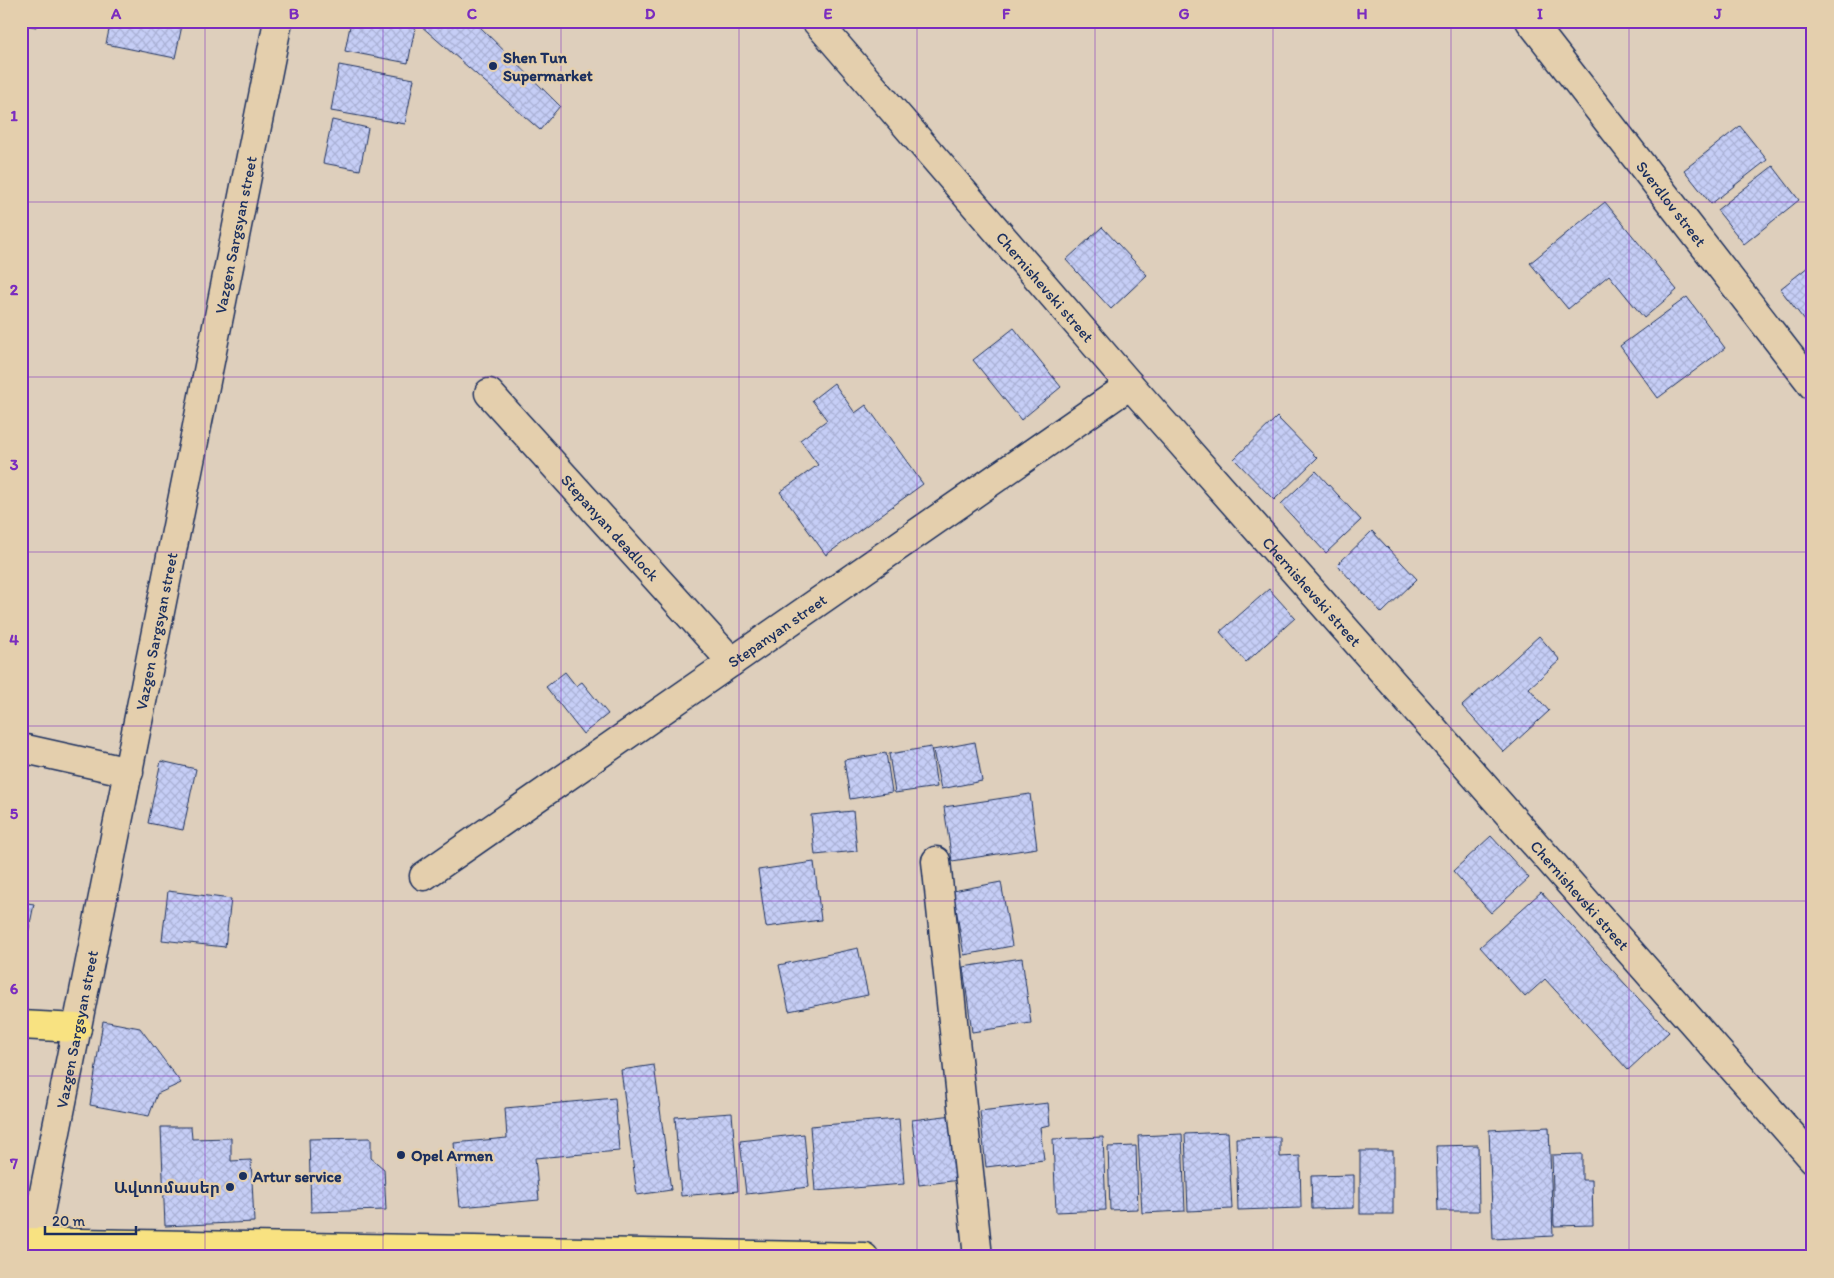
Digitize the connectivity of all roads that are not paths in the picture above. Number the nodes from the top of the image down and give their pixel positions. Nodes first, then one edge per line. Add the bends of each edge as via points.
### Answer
1 (278, 21) edge
2 (816, 21) edge
3 (1530, 21) edge
4 (1130, 385) junction
5 (1813, 386) edge
6 (489, 394) dead end
7 (732, 662) junction
8 (21, 748) edge
9 (129, 772) junction
10 (936, 861) dead end
11 (424, 876) dead end
12 (21, 1025) edge
13 (77, 1028) junction
14 (1813, 1159) edge
15 (30, 1247) edge
16 (576, 1255) edge
17 (864, 1257) edge
18 (978, 1257) edge

1 - 9 street, Vazgen Sargsyan street
2 - 4 street, Chernishevski street
3 - 5 street, Sverdlov street
4 - 7 street, Stepanyan street
4 - 14 street, Chernishevski street
6 - 7 street, Stepanyan deadlock
7 - 11 street, Stepanyan street
8 - 9 street
9 - 13 street, Vazgen Sargsyan street
10 - 18 street
12 - 13 main road
13 - 15 street, Vazgen Sargsyan street
15 - 16 main road
16 - 17 main road

